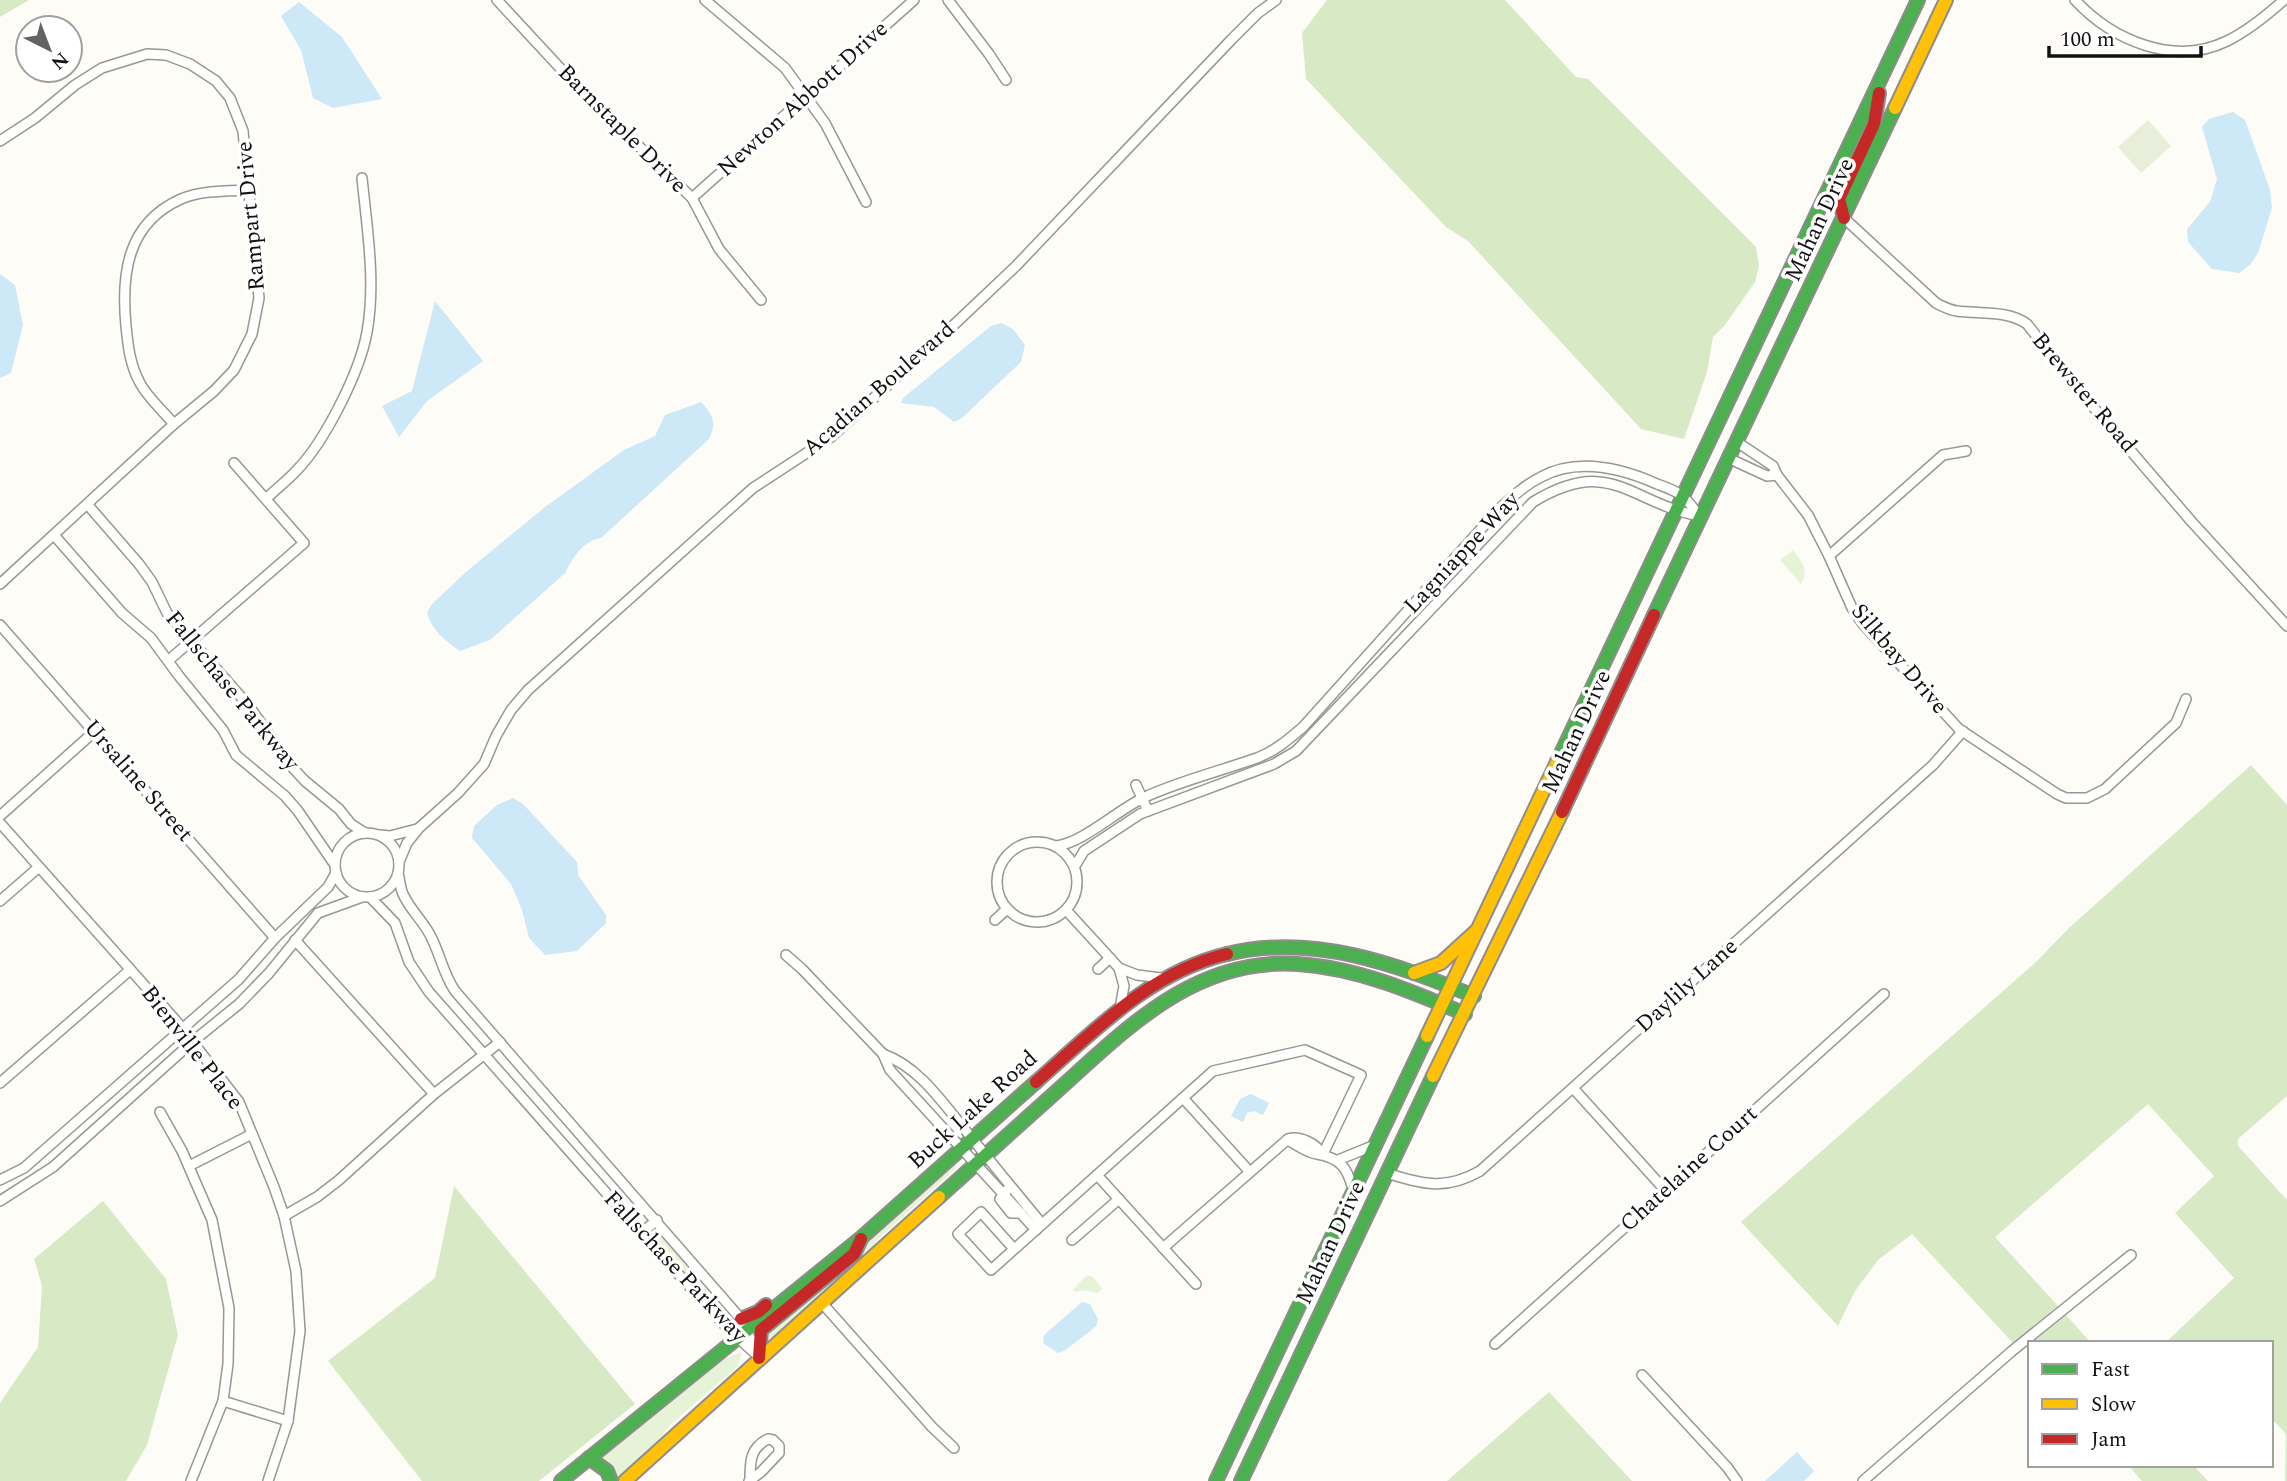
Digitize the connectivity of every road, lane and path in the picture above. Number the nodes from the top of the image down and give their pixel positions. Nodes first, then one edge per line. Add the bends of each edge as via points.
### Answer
1 (497, 0) edge
2 (914, 0) edge
3 (948, 0) edge
4 (1276, 0) edge
5 (1918, 0) edge
6 (1946, 0) edge
7 (2075, 0) edge
8 (2284, 0) edge
9 (712, 2) edge
10 (1882, 74) junction
11 (1006, 80) dead end
12 (806, 96) junction
13 (0, 141) edge
14 (362, 178) dead end
15 (250, 190) junction
16 (692, 198) junction
17 (866, 201) dead end
18 (1844, 218) junction
19 (761, 300) dead end
20 (174, 424) junction
21 (1737, 442) junction
22 (1966, 451) dead end
23 (1728, 458) junction
24 (234, 463) dead end
25 (1777, 475) junction
26 (1683, 496) junction
27 (266, 499) junction
28 (87, 504) junction
29 (1676, 511) junction
30 (1699, 516) junction
31 (54, 535) junction
32 (1829, 556) junction
33 (0, 584) edge
34 (1430, 584) junction
35 (1442, 596) junction
36 (0, 625) edge
37 (2287, 626) edge
38 (191, 640) junction
39 (169, 660) junction
40 (1354, 669) junction
41 (1365, 678) junction
42 (2186, 699) dead end
43 (1586, 703) junction
44 (95, 731) junction
45 (1600, 732) junction
46 (1963, 732) junction
47 (1278, 748) junction
48 (1285, 758) junction
49 (1136, 785) dead end
50 (1142, 798) junction
51 (1148, 811) junction
52 (0, 816) edge
53 (0, 823) edge
54 (419, 828) junction
55 (365, 833) junction
56 (377, 834) junction
57 (1056, 846) junction
58 (399, 862) junction
59 (1074, 866) junction
60 (39, 867) junction
61 (335, 869) junction
62 (398, 873) junction
63 (366, 897) junction
64 (0, 901) edge
65 (1007, 909) junction
66 (1066, 910) junction
67 (995, 920) dead end
68 (1481, 926) junction
69 (275, 938) junction
70 (295, 940) junction
71 (786, 955) dead end
72 (1110, 958) junction
73 (1119, 968) junction
74 (1098, 969) dead end
75 (130, 970) junction
76 (1414, 973) junction
77 (1161, 978) junction
78 (1452, 986) junction
79 (1884, 994) dead end
80 (1474, 996) junction
81 (1443, 1005) junction
82 (1120, 1008) junction
83 (1465, 1014) junction
84 (182, 1029) junction
85 (192, 1042) junction
86 (500, 1042) junction
87 (883, 1054) junction
88 (484, 1055) junction
89 (0, 1083) edge
90 (1573, 1088) junction
91 (434, 1094) junction
92 (1183, 1098) junction
93 (160, 1111) dead end
94 (252, 1134) junction
95 (972, 1138) junction
96 (1378, 1143) junction
97 (960, 1148) junction
98 (986, 1154) junction
99 (1322, 1154) junction
100 (1338, 1160) junction
101 (974, 1165) junction
102 (189, 1166) junction
103 (1249, 1171) junction
104 (1386, 1173) junction
105 (1097, 1175) junction
106 (0, 1180) edge
107 (1007, 1190) junction
108 (1665, 1190) junction
109 (1353, 1191) junction
110 (1119, 1199) junction
111 (0, 1201) edge
112 (284, 1216) junction
113 (656, 1220) junction
114 (1039, 1227) junction
115 (641, 1233) junction
116 (861, 1238) junction
117 (1072, 1240) dead end
118 (1163, 1248) junction
119 (1014, 1249) junction
120 (2131, 1255) dead end
121 (1313, 1278) junction
122 (1196, 1283) dead end
123 (822, 1303) junction
124 (1321, 1315) junction
125 (742, 1330) junction
126 (1495, 1344) dead end
127 (759, 1358) junction
128 (1642, 1375) dead end
129 (223, 1401) junction
130 (288, 1421) junction
131 (954, 1448) dead end
132 (589, 1458) junction
133 (191, 1481) edge
134 (268, 1481) edge
135 (561, 1481) edge
136 (611, 1481) edge
137 (625, 1481) edge
138 (1216, 1481) edge
139 (1241, 1481) edge
140 (1737, 1481) edge
141 (1863, 1481) edge

1 - 16 street, Barnstaple Drive
2 - 12 street, Newton Abbott Drive
3 - 11 street
4 - 54 street, Acadian Boulevard via 1231,40 958,321 831,437 753,488 527,690 511,710 484,764
5 - 10 main road, Mahan Drive
6 - 18 main road, Mahan Drive
7 - 8 street via 2113,32 2170,51 2226,42
9 - 12 street via 785,68
10 - 18 main road via 1874,124 1839,199
10 - 26 main road, Mahan Drive
12 - 16 street, Newton Abbott Drive
12 - 17 street
13 - 15 street, Rampart Drive via 102,68 147,54 166,55 204,72 230,98 243,131
14 - 27 street via 370,292 367,333 355,372 318,442 299,469
15 - 20 street, Rampart Drive via 259,298 252,334 234,369
15 - 20 street via 202,194 167,207 135,242 126,267 124,307 132,364 141,385
16 - 19 street, Barnstaple Drive via 719,249
18 - 21 main road, Mahan Drive
18 - 37 street, Brewster Road via 1936,303 1955,311 2003,314 2027,324 2191,521
20 - 28 street, Rampart Drive
21 - 23 main road, Mahan Drive
21 - 25 street, Silkbay Drive via 1768,461
22 - 32 street via 1943,455
23 - 25 street via 1767,476
23 - 30 main road, Mahan Drive
24 - 27 street
25 - 32 street, Silkbay Drive via 1808,515
26 - 29 main road, Mahan Drive
26 - 30 street, Lagniappe Way
26 - 34 street, Lagniappe Way via 1636,474 1600,466 1544,475 1498,510
27 - 38 street via 304,543
28 - 31 street, Rampart Drive
28 - 38 street, Fallschase Parkway via 139,564 167,613
29 - 30 street, Lagniappe Way
29 - 35 street, Lagniappe Way via 1603,481 1555,489 1533,502
29 - 43 main road, Mahan Drive
30 - 45 main road, Mahan Drive
31 - 33 street, Rampart Drive
31 - 39 street, Fallschase Parkway
32 - 46 street, Silkbay Drive via 1862,623
34 - 35 street
34 - 40 street, Lagniappe Way
35 - 41 street, Lagniappe Way
36 - 44 street, Ursaline Street
38 - 39 street
38 - 55 street, Fallschase Parkway via 249,706 304,781
39 - 61 street, Fallschase Parkway via 223,730 236,755 298,811
40 - 41 street
40 - 47 street, Lagniappe Way
41 - 48 street, Lagniappe Way
42 - 46 street, Silkbay Drive via 2176,723 2105,789 2087,798 2057,794
43 - 45 main road via 1592,726
43 - 68 main road, Mahan Drive
44 - 52 street
44 - 69 street, Ursaline Street
45 - 80 main road, Mahan Drive
46 - 90 street, Daylily Lane via 1933,765
47 - 48 street
47 - 50 street, Lagniappe Way
48 - 51 street, Lagniappe Way
49 - 50 street
50 - 51 street
50 - 57 street, Lagniappe Way via 1068,845
51 - 59 street, Lagniappe Way via 1099,839
53 - 60 street, Bienville Place
54 - 56 street via 390,836
54 - 58 street, Acadian Boulevard
55 - 56 street
55 - 61 street via 344,843
56 - 58 street via 392,845
57 - 59 street
57 - 65 street via 1028,843 1005,858 997,883
58 - 62 street
59 - 66 street via 1076,894
60 - 64 street
60 - 75 street, Bienville Place
61 - 63 street via 346,889
61 - 69 street via 328,887
62 - 63 street via 388,890
62 - 86 street, Fallschase Parkway via 402,892 429,932 447,979
63 - 70 street via 318,913
63 - 88 street, Fallschase Parkway via 395,923 418,978
65 - 66 street via 1029,922 1044,922
65 - 67 street
66 - 72 street
68 - 76 main road via 1441,963
68 - 78 main road, Mahan Drive
69 - 84 street via 239,979
70 - 85 street via 239,1004
70 - 91 street
71 - 87 street
72 - 73 street
72 - 74 street
73 - 77 street
73 - 82 street via 1124,986
75 - 84 street, Bienville Place
75 - 89 street
76 - 77 main road, Buck Lake Road via 1354,953 1270,945 1228,951
76 - 78 main road, Buck Lake Road
77 - 82 main road, Buck Lake Road
78 - 80 main road, Buck Lake Road
78 - 81 main road, Mahan Drive
79 - 108 street, Chatelaine Court
80 - 83 main road, Mahan Drive
81 - 83 main road, Buck Lake Road
81 - 96 main road, Mahan Drive
81 - 98 main road, Buck Lake Road via 1340,968 1281,963 1233,971 1192,985 1133,1024
82 - 95 main road, Buck Lake Road
83 - 104 main road, Mahan Drive
84 - 85 street, Bienville Place
84 - 106 street via 24,1168
85 - 94 street, Bienville Place via 239,1102
85 - 111 street via 53,1167
86 - 88 street
86 - 113 street, Fallschase Parkway
87 - 95 street via 926,1083
87 - 97 street via 890,1070
88 - 91 street
88 - 115 street, Fallschase Parkway
90 - 104 street, Daylily Lane via 1463,1181 1428,1184
90 - 108 street
91 - 112 street via 339,1180
92 - 99 street via 1213,1071 1306,1050 1361,1075
92 - 103 street
92 - 105 street
93 - 102 street
94 - 102 street
94 - 112 street, Bienville Place
95 - 97 main road, Buck Lake Road
95 - 98 street
96 - 100 street
96 - 109 main road, Mahan Drive
97 - 101 street
97 - 116 main road, Buck Lake Road
98 - 101 main road, Buck Lake Road
98 - 107 street
99 - 100 street
99 - 103 street via 1319,1148 1293,1137
100 - 109 street
101 - 107 street
101 - 123 main road, Buck Lake Road
102 - 129 street via 212,1220 229,1308
103 - 118 street
104 - 124 main road, Mahan Drive
105 - 110 street
105 - 114 street
107 - 114 street
107 - 114 street via 1021,1213
108 - 126 street, Chatelaine Court
109 - 121 main road, Mahan Drive
110 - 117 street
110 - 118 street
112 - 130 street, Bienville Place via 296,1271 300,1331
113 - 115 street
113 - 125 street, Fallschase Parkway
114 - 119 street
115 - 125 street, Fallschase Parkway
116 - 125 main road, Buck Lake Road
116 - 127 main road via 854,1254 761,1330
118 - 122 street
119 - 119 street via 981,1212 958,1234 991,1270
120 - 141 street
121 - 124 main road via 1312,1304
121 - 138 main road, Mahan Drive
123 - 127 main road, Buck Lake Road
123 - 131 street
124 - 139 main road, Mahan Drive
125 - 127 street, Fallschase Parkway
125 - 132 main road, Buck Lake Road
127 - 137 main road, Buck Lake Road
128 - 140 street
129 - 130 street
129 - 133 street
130 - 134 street, Bienville Place
132 - 135 main road, Buck Lake Road
132 - 136 main road via 607,1471

